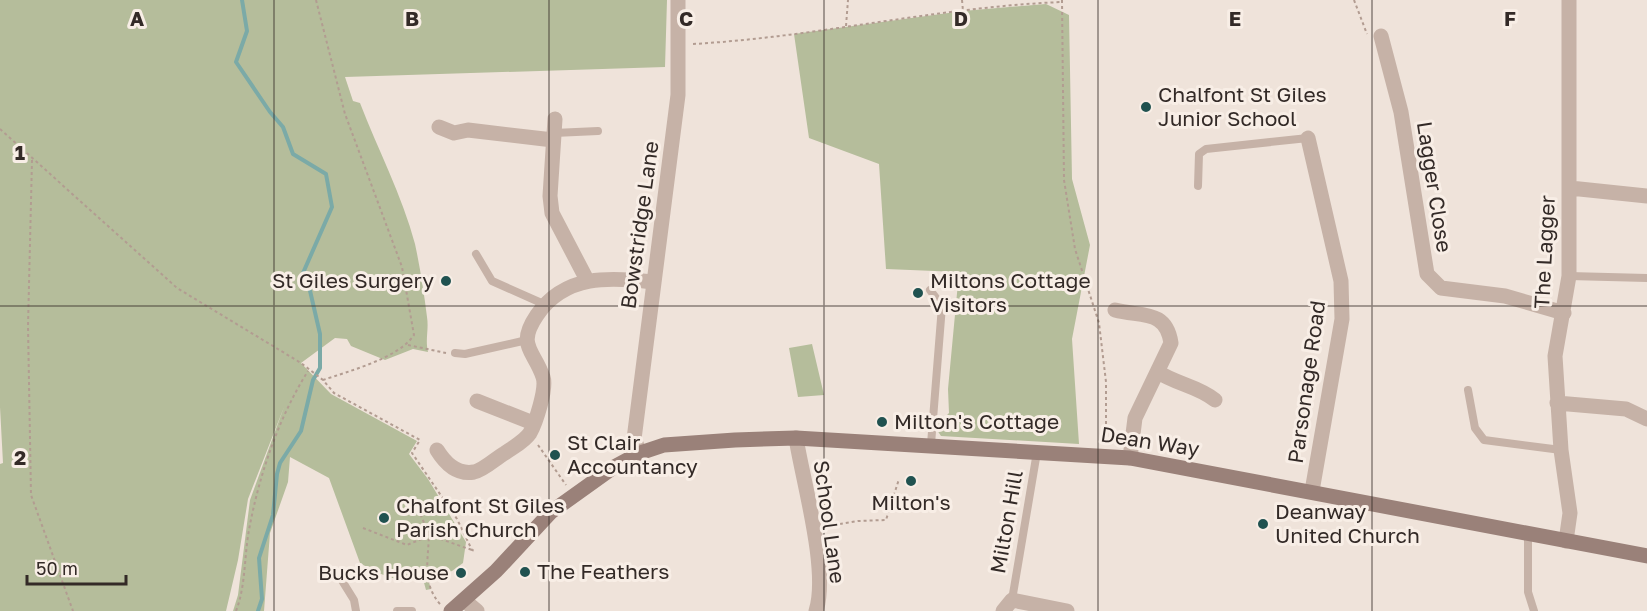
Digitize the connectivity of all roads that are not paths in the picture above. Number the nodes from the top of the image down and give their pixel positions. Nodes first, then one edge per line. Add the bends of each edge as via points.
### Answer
1 (678, 0) edge
2 (1569, 0) edge
3 (1376, 37) road end
4 (439, 127) dead end
5 (554, 131) junction
6 (598, 131) dead end
7 (1308, 138) joint
8 (1198, 186) dead end
9 (1570, 189) junction
10 (1647, 196) edge
11 (476, 254) dead end
12 (1569, 276) junction
13 (1647, 278) edge
14 (587, 280) junction
15 (653, 282) junction
16 (930, 290) dead end
17 (546, 305) junction
18 (1115, 310) dead end
19 (1564, 313) junction
20 (527, 340) junction
21 (455, 353) road end
22 (1158, 372) junction
23 (1468, 390) dead end
24 (1215, 400) dead end
25 (477, 401) dead end
26 (1557, 402) junction
27 (1647, 419) edge
28 (531, 428) junction
29 (796, 438) junction
30 (931, 444) junction
31 (437, 450) dead end
32 (1561, 450) junction
33 (1038, 451) junction
34 (640, 453) junction
35 (1130, 458) junction
36 (1312, 491) junction
37 (1528, 535) junction
38 (1566, 541) junction
39 (1647, 556) edge
40 (336, 571) dead end
41 (1008, 605) edge
42 (456, 608) edge
43 (356, 611) edge
44 (397, 611) edge
45 (412, 611) edge
46 (477, 611) edge
47 (816, 611) edge
48 (1067, 611) edge
49 (1534, 611) edge

1 - 15 street, Bowstridge Lane via 678,95
2 - 9 street, The Lagger
3 - 19 street, Lagger Close via 1401,112 1427,274 1441,288 1505,296
4 - 5 street via 454,133
5 - 6 lane
5 - 14 street via 552,213
7 - 8 lane via 1206,149 1199,154
7 - 36 street, Parsonage Road via 1341,281 1342,320
9 - 10 street
9 - 12 street, The Lagger
11 - 17 lane via 492,281
12 - 13 lane
12 - 19 street, The Lagger
14 - 15 street
14 - 17 street via 573,285
15 - 34 street, Bowstridge Lane via 634,439
16 - 30 lane via 942,306
17 - 20 street
18 - 22 street via 1160,320 1169,330 1171,343
19 - 26 street, The Lagger via 1555,356
20 - 21 lane
20 - 28 street via 544,378 544,394
22 - 24 street via 1205,391
22 - 35 street via 1135,418
23 - 32 lane via 1475,428 1484,440
25 - 28 street
26 - 27 street via 1626,409
26 - 32 street, The Lagger
28 - 31 street via 520,443 475,472 453,468
29 - 30 street, Dean Way via 901,448
29 - 34 street, Dean Way via 664,445
29 - 47 street, School Lane via 813,527 819,590
30 - 33 street, Dean Way
32 - 38 street, The Lagger via 1570,513
33 - 35 street, Dean Way
33 - 41 lane, Milton Hill
34 - 42 street, Dean Way via 573,494
35 - 36 street, Dean Way
36 - 37 street, Dean Way
37 - 38 street, Dean Way
37 - 49 lane via 1528,592
38 - 39 street, Dean Way
40 - 43 lane via 354,600
41 - 48 street
42 - 46 street
44 - 45 lane

